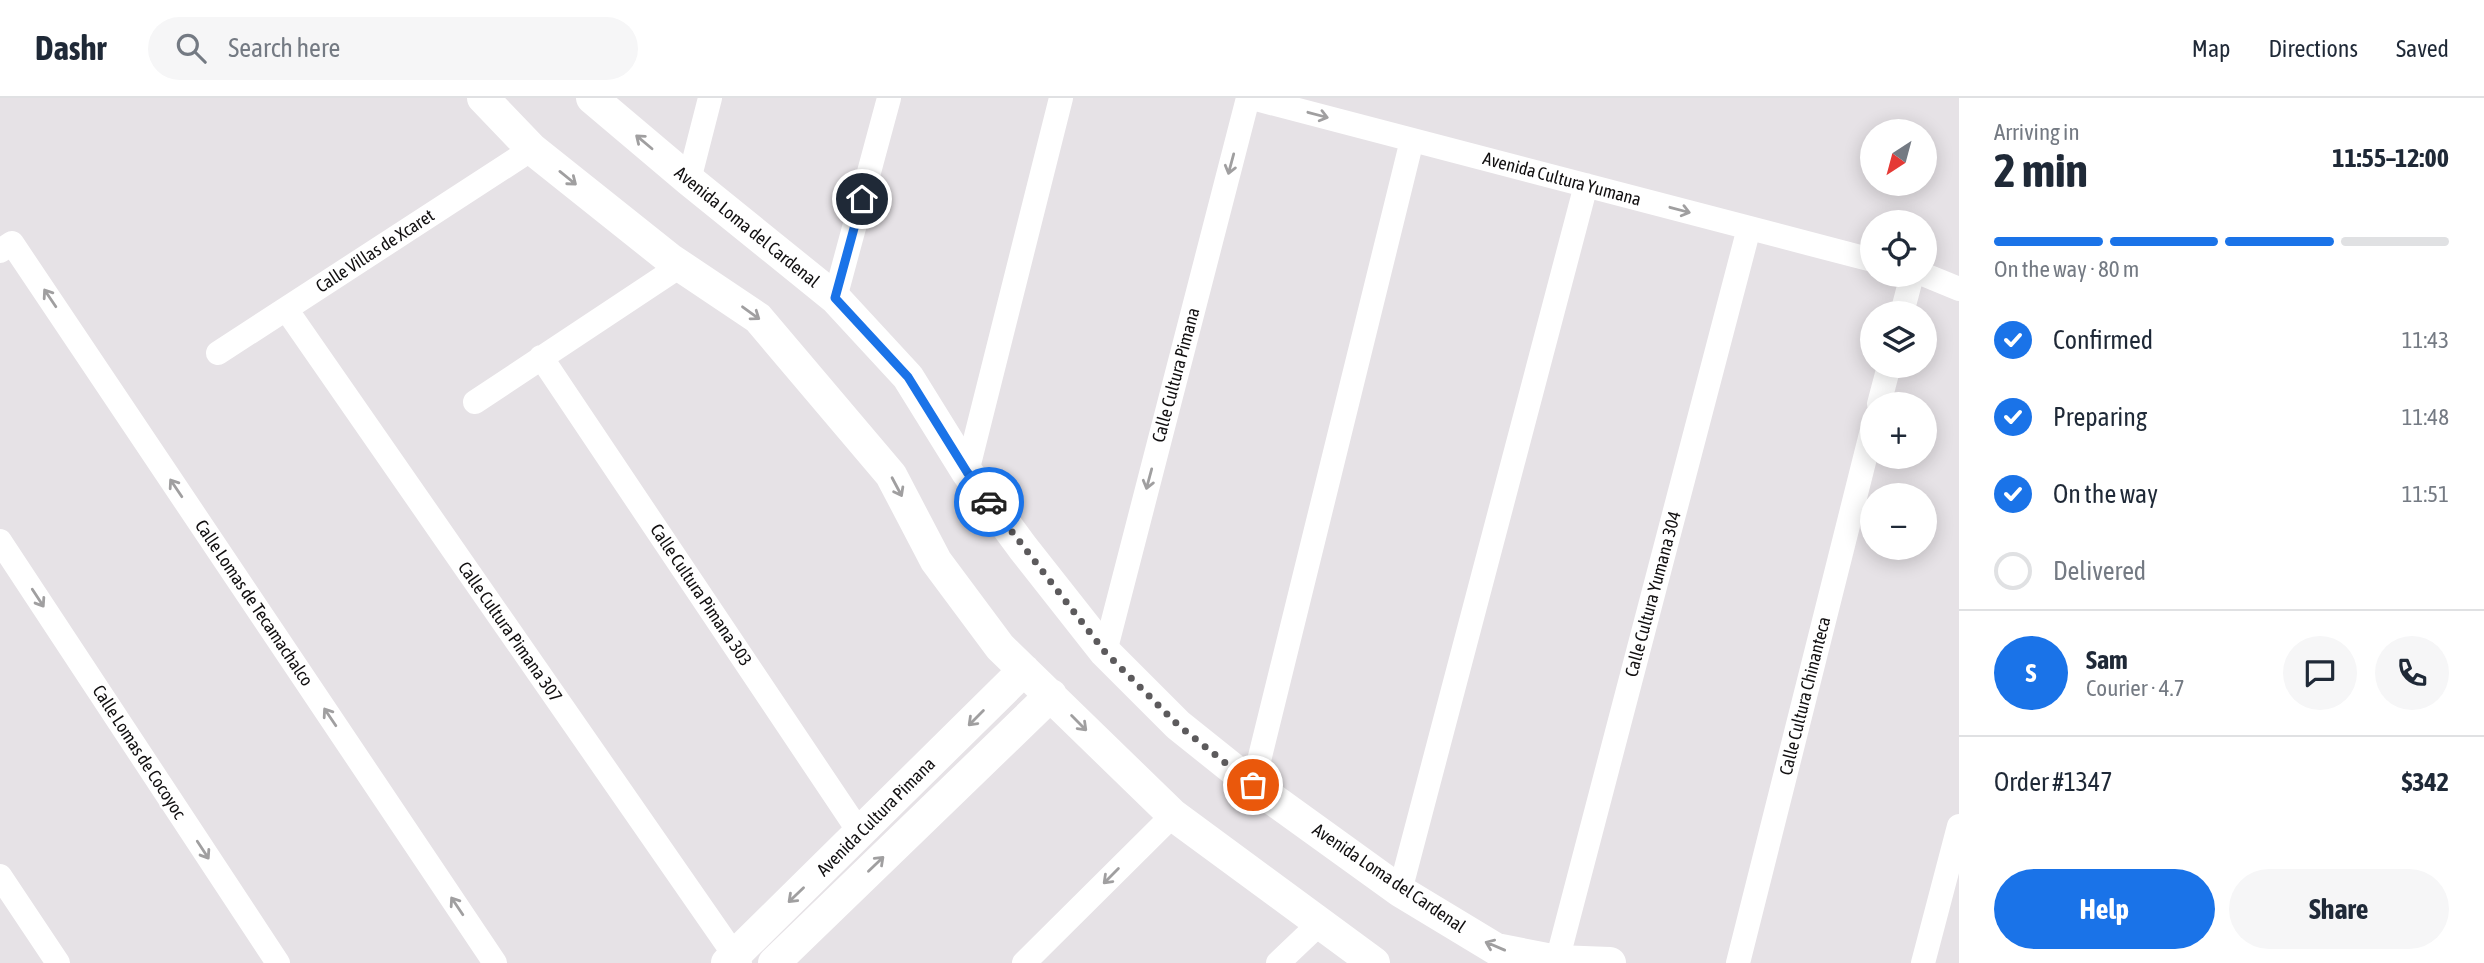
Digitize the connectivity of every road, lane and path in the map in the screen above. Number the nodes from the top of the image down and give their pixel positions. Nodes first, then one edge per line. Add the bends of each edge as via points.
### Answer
1 (483, 98) edge
2 (592, 98) edge
3 (710, 98) edge
4 (889, 98) edge
5 (1061, 98) edge
6 (1250, 98) edge
7 (1412, 140) junction
8 (532, 149) junction
9 (689, 180) junction
10 (1586, 185) junction
11 (1749, 228) junction
12 (6, 247) edge
13 (1860, 257) edge
14 (680, 266) junction
15 (1937, 280) edge
16 (1959, 289) edge
17 (835, 298) junction
18 (286, 309) junction
19 (218, 353) dead end
20 (541, 357) junction
21 (475, 402) dead end
22 (1862, 469) edge
23 (967, 472) junction
24 (0, 541) edge
25 (1105, 652) junction
26 (1024, 670) junction
27 (1051, 695) junction
28 (1253, 785) junction
29 (1172, 815) junction
30 (1959, 826) edge
31 (860, 833) junction
32 (0, 876) edge
33 (1400, 891) junction
34 (1320, 923) junction
35 (734, 960) edge
36 (1557, 961) junction
37 (58, 963) edge
38 (278, 963) edge
39 (495, 963) edge
40 (774, 963) edge
41 (1024, 963) edge
42 (1278, 963) edge
43 (1374, 963) edge
44 (1610, 963) edge
45 (1738, 963) edge
46 (1923, 963) edge

1 - 8 street
9 -> 2 street, Avenida Loma del Cardenal
3 - 9 street
4 - 17 street
5 - 23 street
6 -> 7 street, Avenida Cultura Yumana
6 -> 25 street, Calle Cultura Pimana
7 - 10 street, Avenida Cultura Yumana
7 - 28 street
8 -> 14 street
8 - 18 street, Calle Villas de Xcaret
9 - 17 street, Avenida Loma del Cardenal
10 -> 11 street, Avenida Cultura Yumana
10 - 33 street
11 - 13 street, Avenida Cultura Yumana
11 - 36 street, Calle Cultura Yumana 304
39 -> 12 street, Calle Lomas de Tecamachalco
14 - 20 street
14 -> 26 street via 758,318 891,475 936,561 1000,647
15 - 16 street
17 - 23 street, Avenida Loma del Cardenal via 908,377
18 - 19 street, Calle Villas de Xcaret
18 - 35 street, Calle Cultura Pimana 307
20 - 21 street
20 - 31 street, Calle Cultura Pimana 303
22 - 45 street, Calle Cultura Chinanteca
23 - 25 street, Avenida Loma del Cardenal
24 -> 38 street, Calle Lomas de Cocoyoc
25 - 28 street, Avenida Loma del Cardenal via 1178,725
26 - 27 street
26 -> 31 street, Avenida Cultura Pimana
27 -> 29 street
40 -> 27 street, Avenida Cultura Pimana
28 - 33 street, Avenida Loma del Cardenal
29 - 34 street
29 -> 41 street
30 - 46 street
31 -> 35 street, Avenida Cultura Pimana
32 - 37 street
36 -> 33 street, Avenida Loma del Cardenal via 1496,949
34 - 42 street
34 - 43 street
36 - 44 street, Avenida Loma del Cardenal

